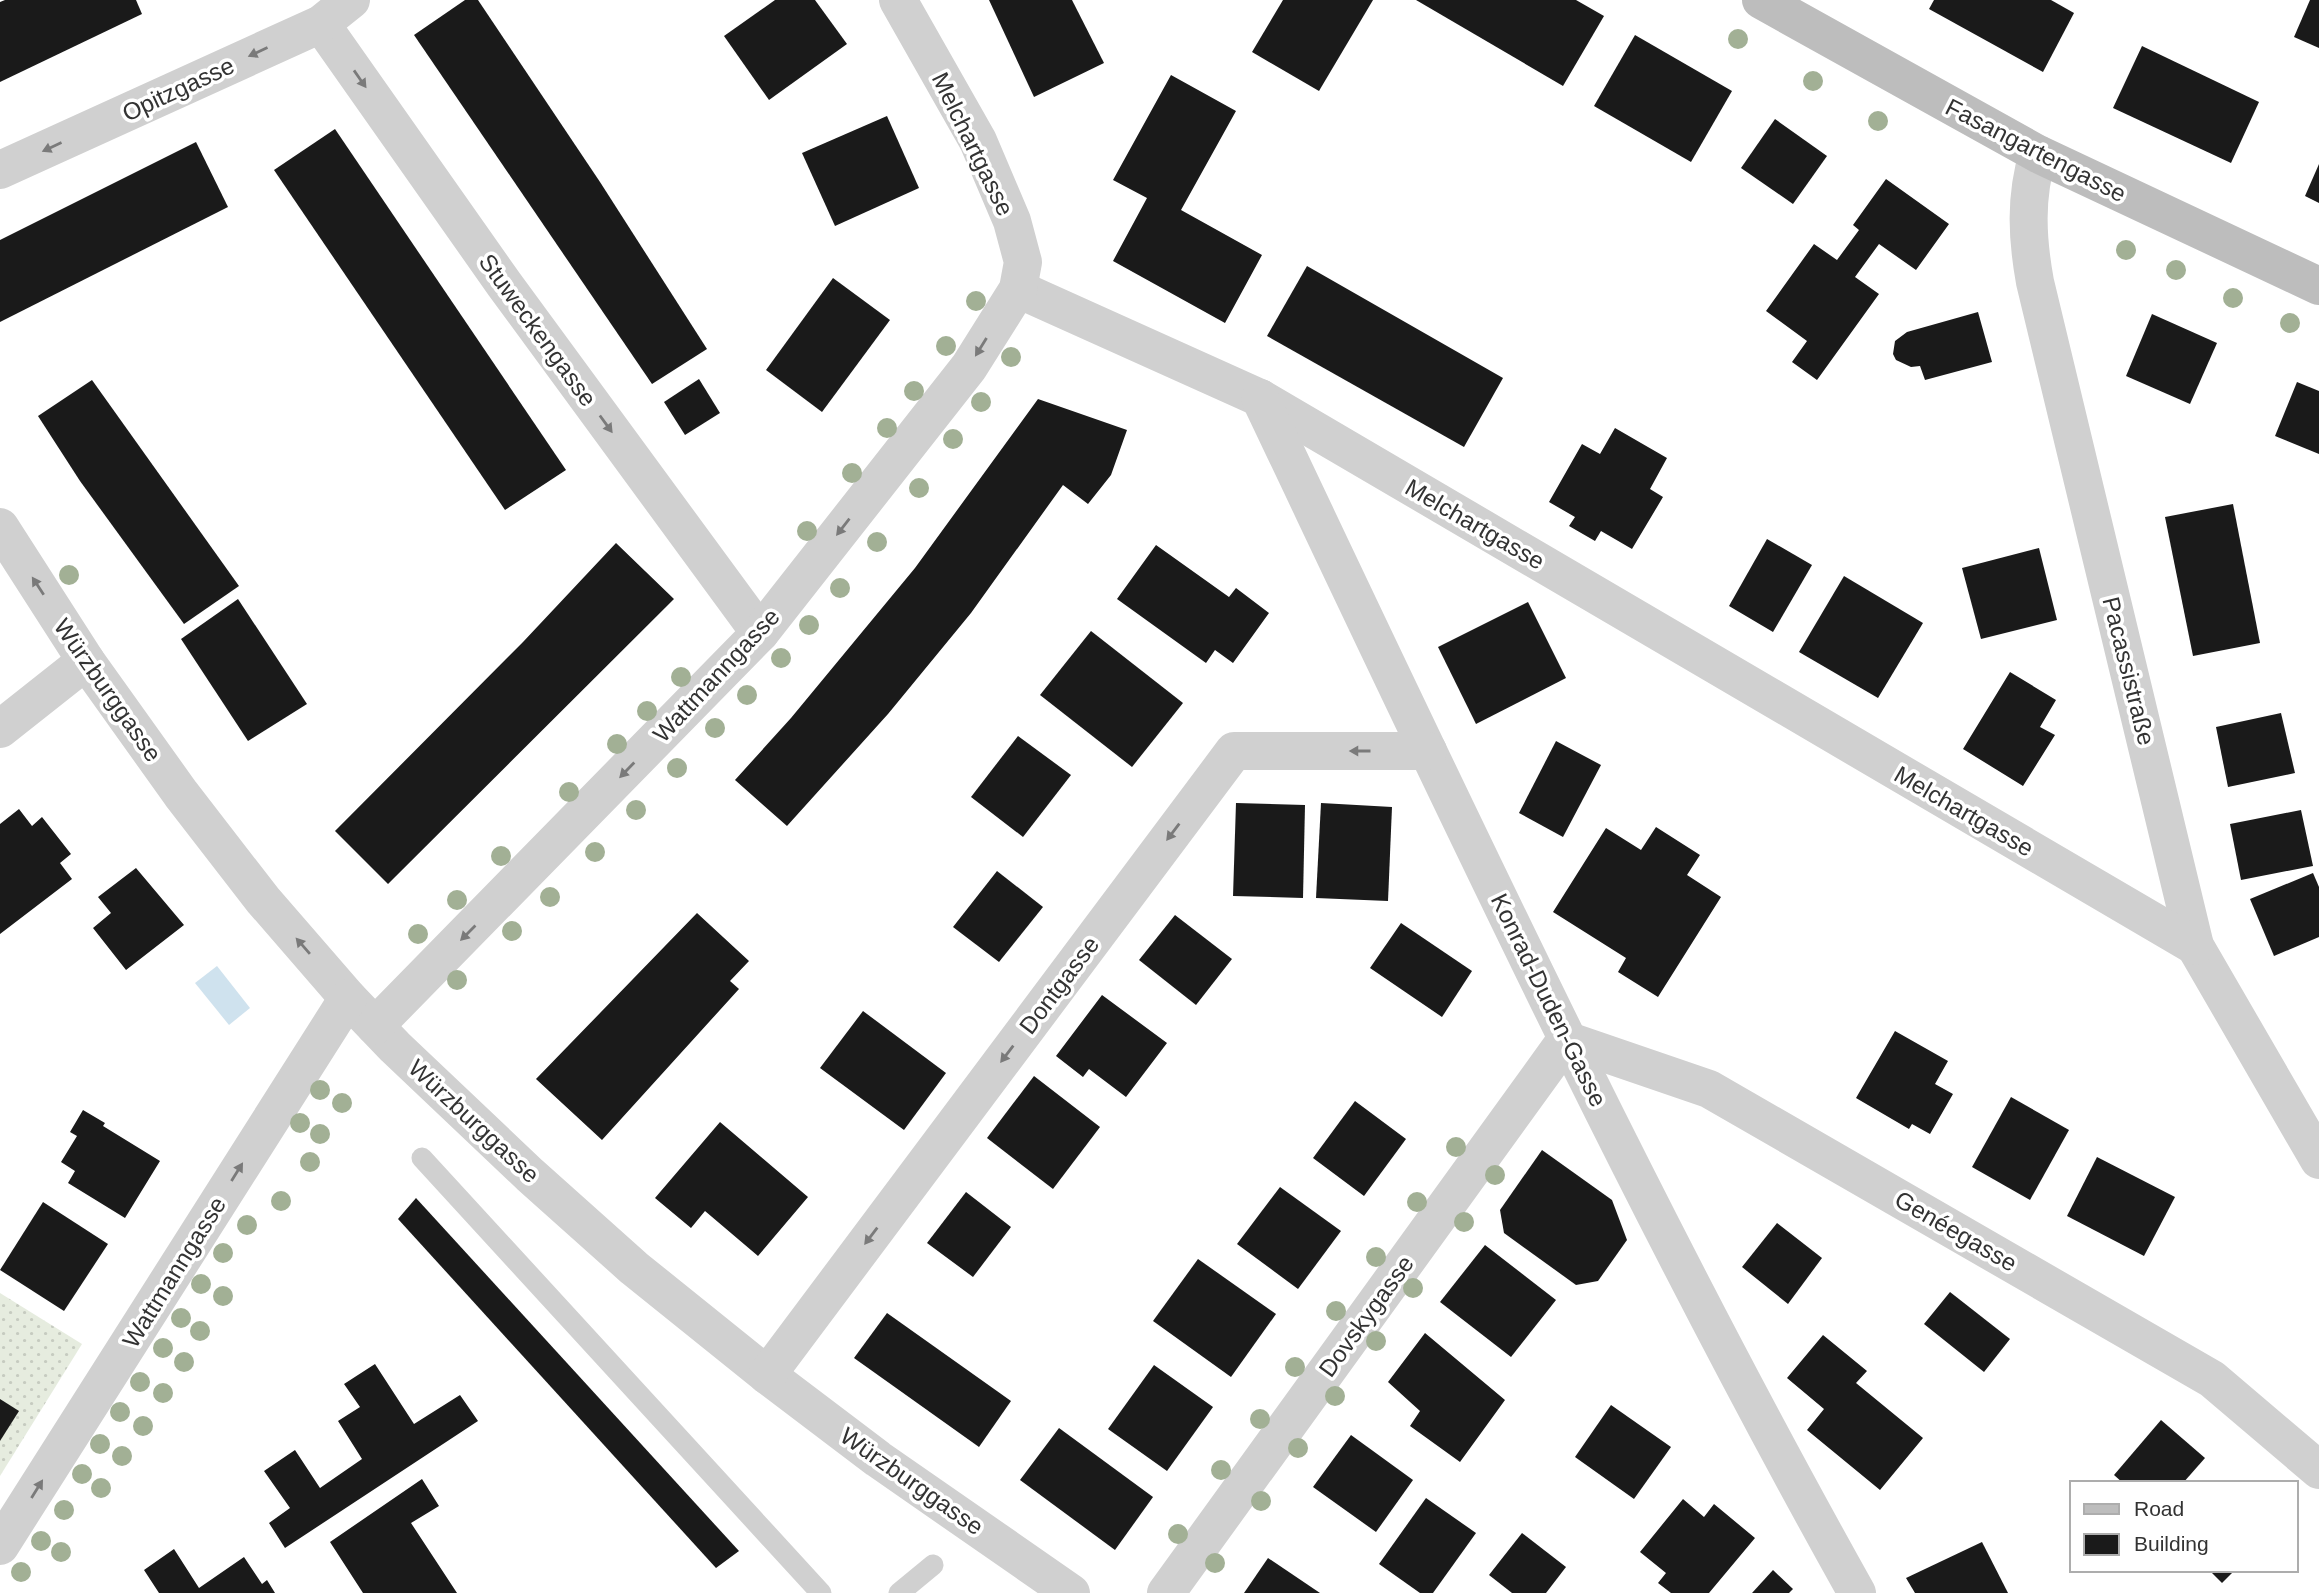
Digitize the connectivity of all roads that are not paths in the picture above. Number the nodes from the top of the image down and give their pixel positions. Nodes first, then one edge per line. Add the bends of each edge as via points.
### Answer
1 (351, 0) edge
2 (898, 0) edge
3 (1761, 0) edge
4 (321, 24) junction
5 (2038, 154) junction
6 (0, 170) edge
7 (2319, 286) edge
8 (1018, 289) junction
9 (1260, 398) junction
10 (0, 527) edge
11 (760, 633) junction
12 (86, 661) junction
13 (0, 729) edge
14 (1428, 751) junction
15 (2195, 946) junction
16 (348, 998) junction
17 (375, 1026) junction
18 (1566, 1040) junction
19 (422, 1158) dead end
20 (2319, 1160) edge
21 (767, 1375) junction
22 (2319, 1470) edge
23 (0, 1546) edge
24 (933, 1565) dead end
25 (821, 1593) edge
26 (899, 1593) edge
27 (1071, 1593) edge
28 (1166, 1593) edge
29 (1857, 1593) edge

1 - 4 street, Opitzgasse
2 - 8 street, Melchartgasse via 978,141 1012,221 1023,262
3 - 5 main road, Fasangartengasse
4 -> 6 street, Opitzgasse
4 -> 11 street, Stuweckengasse via 504,284
5 - 7 main road, Fasangartengasse
5 - 15 street, Pacassistraße via 2027,218 2035,282
8 - 9 street, Melchartgasse
8 -> 11 street, Wattmanngasse via 969,367
9 - 14 street, Konrad-Duden-Gasse
9 - 15 street, Melchartgasse
12 -> 10 street, Würzburggasse
11 -> 17 street, Wattmanngasse
12 - 13 street
16 -> 12 street, Würzburggasse via 255,890
14 - 18 street, Konrad-Duden-Gasse
14 -> 21 street, Dontgasse via 1234,751
15 - 20 street, Pacassistraße
16 - 17 street, Würzburggasse
23 -> 16 street, Wattmanngasse
17 - 21 street, Würzburggasse via 634,1268
18 - 22 street, Genéegasse via 1709,1089 2212,1379
18 - 28 street, Dovskygasse
18 - 29 street, Konrad-Duden-Gasse via 1776,1448
19 - 25 lane
21 - 27 street, Würzburggasse via 878,1459
24 - 26 lane

